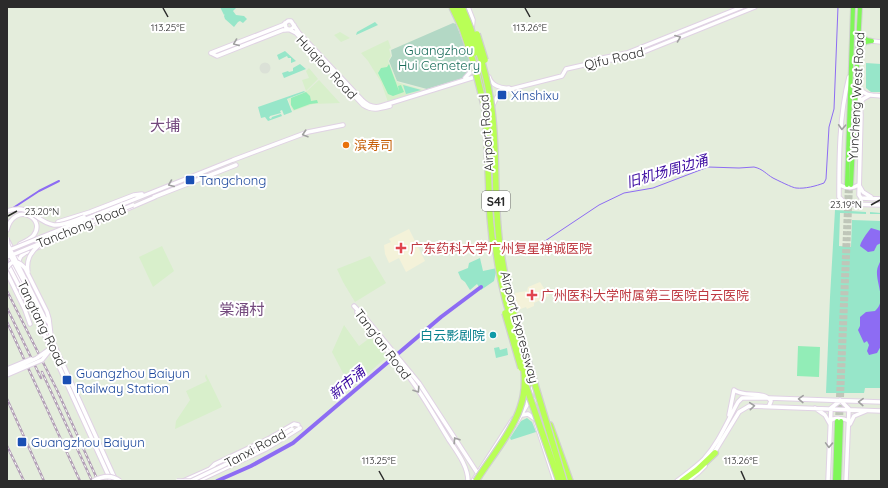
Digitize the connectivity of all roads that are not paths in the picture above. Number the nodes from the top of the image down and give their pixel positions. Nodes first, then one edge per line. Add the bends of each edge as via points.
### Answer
1 (451, 7) edge
2 (456, 7) edge
3 (464, 7) edge
4 (742, 7) edge
5 (755, 7) edge
6 (853, 7) edge
7 (860, 7) edge
8 (286, 23) junction
9 (463, 23) junction
10 (294, 25) junction
11 (289, 29) junction
12 (859, 33) junction
13 (872, 41) junction
14 (881, 42) edge
15 (859, 47) junction
16 (635, 50) junction
17 (636, 55) junction
18 (476, 61) junction
19 (858, 70) junction
20 (850, 75) junction
21 (488, 76) junction
22 (480, 77) junction
23 (463, 80) junction
24 (859, 85) junction
25 (871, 95) junction
26 (881, 96) edge
27 (366, 105) junction
28 (860, 105) junction
29 (492, 108) junction
30 (342, 125) dead end
31 (489, 125) junction
32 (236, 164) dead end
33 (858, 180) junction
34 (840, 185) junction
35 (858, 185) junction
36 (153, 191) junction
37 (155, 197) junction
38 (865, 198) junction
39 (876, 199) junction
40 (881, 199) edge
41 (865, 204) junction
42 (881, 205) edge
43 (7, 211) edge
44 (103, 212) junction
45 (58, 222) dead end
46 (7, 230) edge
47 (51, 238) junction
48 (7, 239) edge
49 (495, 242) junction
50 (13, 248) junction
51 (7, 253) edge
52 (7, 263) edge
53 (21, 267) junction
54 (7, 268) edge
55 (7, 273) edge
56 (30, 277) junction
57 (500, 278) junction
58 (32, 292) junction
59 (28, 303) junction
60 (49, 323) junction
61 (51, 338) junction
62 (51, 348) junction
63 (7, 369) edge
64 (7, 373) edge
65 (531, 379) junction
66 (524, 380) junction
67 (533, 387) junction
68 (538, 394) junction
69 (769, 398) junction
70 (530, 400) junction
71 (840, 400) junction
72 (881, 402) edge
73 (521, 404) junction
74 (539, 404) junction
75 (769, 406) junction
76 (808, 407) junction
77 (831, 408) junction
78 (849, 409) junction
79 (870, 410) junction
80 (881, 411) edge
81 (542, 412) junction
82 (521, 416) junction
83 (534, 417) junction
84 (728, 420) junction
85 (849, 421) junction
86 (830, 423) junction
87 (299, 426) junction
88 (849, 427) junction
89 (293, 430) junction
90 (548, 430) junction
91 (539, 433) junction
92 (715, 452) junction
93 (478, 473) junction
94 (107, 477) junction
95 (192, 480) edge
96 (479, 480) edge
97 (93, 481) edge
98 (111, 481) edge
99 (116, 481) edge
100 (120, 481) edge
101 (177, 481) edge
102 (183, 481) edge
103 (198, 481) edge
104 (203, 481) edge
105 (468, 481) edge
106 (472, 481) edge
107 (555, 481) edge
108 (559, 481) edge
109 (564, 481) edge
110 (570, 481) edge
111 (677, 481) edge
112 (682, 481) edge
113 (688, 481) edge
114 (828, 481) edge
115 (835, 481) edge
116 (839, 481) edge
117 (846, 481) edge

1 - 9 main road via 455,17
1 - 31 highway, bridge via 474,61
2 - 9 highway, Airport Road
2 - 31 highway, Airport Expressway / S41, bridge via 479,66
3 - 21 highway, Airport Road
3 - 29 highway, Airport Expressway / S41, bridge via 488,83
4 - 16 main road, Qifu Road
17 -> 5 main road, Qifu Road
6 - 20 main road, Yuncheng West Road
7 - 12 main road, Yuncheng West Road
8 - 10 main road via 291,21
8 - 11 main road via 285,27
8 -> 11 main road via 211,53 217,56
9 - 18 highway, Airport Road
10 - 11 main road
10 - 27 main road, Huiqiao Road
11 - 27 main road, Huiqiao Road via 296,33
12 - 13 main road
12 - 15 main road, Yuncheng West Road
13 - 14 main road
13 - 15 main road
15 - 19 main road, Yuncheng West Road
16 - 17 main road
16 - 21 main road, Qifu Road via 565,68 561,75 507,89 495,85
17 - 29 main road, Qifu Road via 566,69 562,76 507,90 497,97
18 - 22 highway, Airport Road
18 - 23 main road via 472,71
19 - 20 main road, Yuncheng West Road via 849,185
19 - 24 main road
20 -> 34 main road via 843,110
21 - 22 main road
21 - 29 highway, Airport Road
22 - 23 main road
22 - 27 main road via 378,109
22 - 57 highway, Airport Road via 486,110 484,122 488,149 491,232
23 - 27 main road via 381,106
24 - 25 main road via 862,92
24 - 28 main road
25 - 26 main road
25 - 28 main road via 863,99
28 - 33 main road
29 - 65 highway, Airport Road via 499,234
29 - 68 highway, Airport Expressway / S41, bridge via 500,253 510,300
30 -> 36 main road via 308,132
31 - 49 highway, Airport Expressway / S41
32 - 37 main road
33 - 35 main road
33 - 39 main road via 863,192
34 - 35 main road via 853,188
34 - 41 main road via 839,197 845,203
35 - 38 main road via 859,197
36 - 44 main road, Tanchong Road
36 - 45 main road via 134,195
37 - 47 main road, Tanchong Road, bridge
37 - 53 main road via 22,255 19,260
38 - 39 main road
38 - 41 main road
39 - 40 main road
41 - 42 main road
43 - 44 main road, bridge via 17,208 28,210 48,223 57,225
44 - 50 main road, Tanchong Road, bridge
46 - 50 main road, bridge via 10,221 21,214 29,215 35,221 33,236
47 - 51 main road, Tanchong Road, bridge
47 - 56 main road, bridge via 36,247 28,258
48 - 53 main road
48 - 58 main road, bridge
49 - 96 highway, Airport Expressway / S41, bridge via 503,287 523,360 525,388 517,416
49 - 108 highway, bridge via 496,273 506,315 528,395
50 - 51 main road, Tanchong Road, bridge
51 - 58 main road, bridge
51 - 61 main road, Tangtang Road
52 - 59 main road, Tangtang Road
53 - 61 main road via 47,318
54 - 56 main road, bridge via 11,262 19,262
55 - 59 main road via 30,324
56 - 60 main road, bridge via 47,312
57 - 66 main road, Airport Road
57 - 109 highway, bridge via 530,391
58 - 60 main road, bridge
59 - 98 main road, Tangtang Road
60 - 62 main road, bridge
61 - 99 main road, Tangtang Road
62 - 63 main road, bridge
62 - 64 main road, bridge
65 - 66 highway via 529,384
65 - 67 highway, Airport Road
66 - 70 main road, Airport Road
66 - 73 main road
67 - 70 main road
67 - 74 highway, Airport Road
68 - 109 highway, Airport Expressway / S41, bridge
68 - 110 highway, bridge
71 -> 69 main road
69 - 75 main road
69 - 84 main road via 742,398
69 - 84 main road via 742,394 734,390
70 - 73 main road
70 - 74 main road
70 - 82 main road
70 - 83 main road, Airport Road
72 -> 71 main road
71 - 77 main road
71 - 78 main road
73 - 93 main road
74 - 81 highway, Airport Road
75 - 76 main road
92 -> 75 main road via 742,409 749,406
76 - 77 main road
76 - 86 main road via 823,413
77 - 78 main road
77 - 86 main road
78 - 79 main road
78 - 85 main road
79 - 80 main road
79 - 88 main road via 854,416
81 - 83 highway via 537,411
81 - 90 highway, Airport Road
82 - 83 main road via 528,414
82 - 96 main road
83 - 91 main road, Airport Road
84 - 111 main road via 718,440 704,458
85 - 86 main road via 835,418
85 - 88 main road
86 -> 114 main road
87 - 89 main road, Tanxi Road
87 - 95 main road via 294,424 261,443 215,464
87 - 104 main road via 293,435 266,451
88 - 117 main road
89 - 95 main road, Tanxi Road, bridge
89 - 103 main road, Tanxi Road via 266,449
90 - 91 highway via 542,429
90 - 109 highway, Airport Road
91 - 107 main road, Airport Road
92 - 112 highway
92 - 113 main road via 702,470
93 - 96 main road, Tang'an Road
93 -> 105 main road, Tang'an Road via 425,391 354,306 364,323 419,392 460,458 467,472
93 - 106 main road
94 - 97 main road, bridge
94 - 99 main road, bridge
94 - 100 main road, bridge
95 - 101 main road, bridge
95 - 102 main road
115 - 116 main road via 839,421

